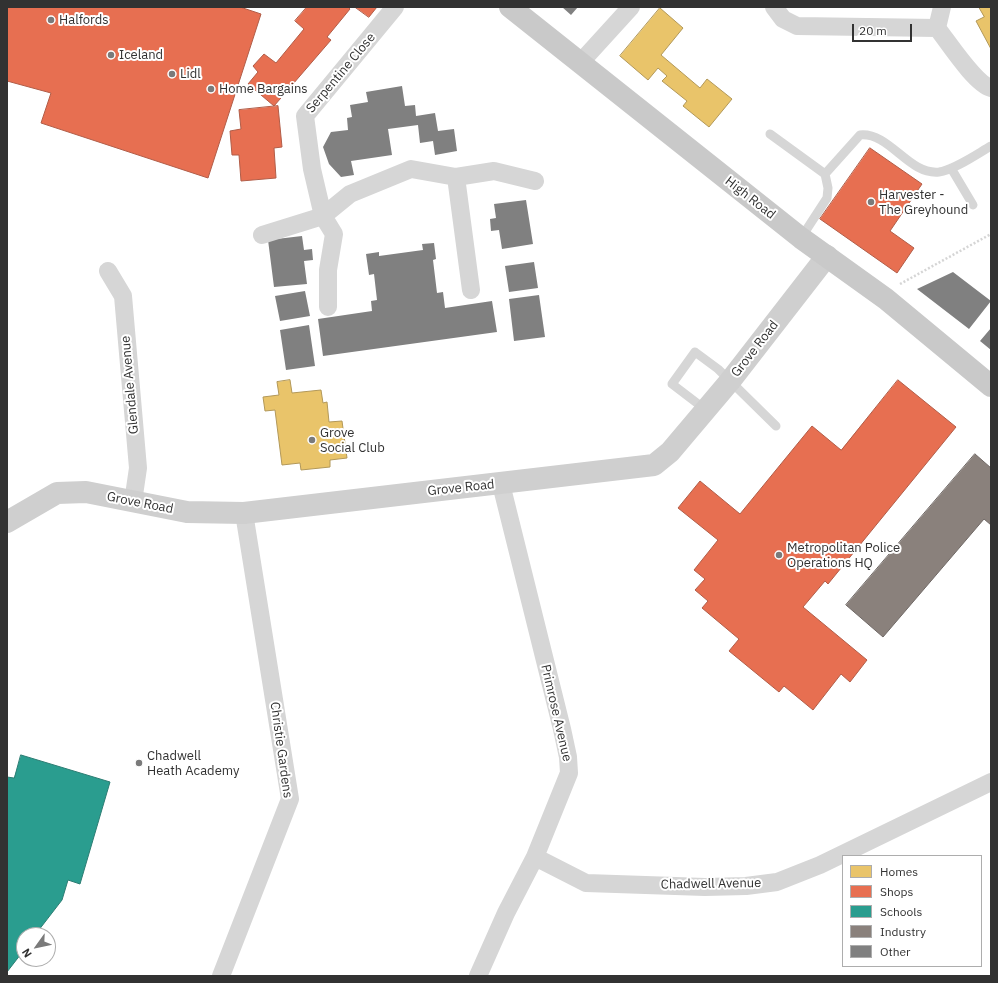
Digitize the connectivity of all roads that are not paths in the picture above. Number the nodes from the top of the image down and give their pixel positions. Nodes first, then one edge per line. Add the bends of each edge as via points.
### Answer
1 (395, 7) edge
2 (510, 7) edge
3 (631, 7) edge
4 (774, 7) edge
5 (942, 7) edge
6 (937, 28) junction
7 (580, 63) junction
8 (991, 88) edge
9 (770, 134) dead end
10 (991, 146) edge
11 (951, 168) junction
12 (825, 174) junction
13 (456, 177) junction
14 (535, 181) dead end
15 (974, 205) dead end
16 (323, 216) junction
17 (262, 235) dead end
18 (801, 238) junction
19 (827, 256) junction
20 (108, 271) dead end
21 (471, 290) dead end
22 (328, 307) dead end
23 (730, 381) junction
24 (991, 386) edge
25 (706, 410) junction
26 (776, 426) dead end
27 (501, 484) junction
28 (133, 502) junction
29 (244, 513) junction
30 (7, 522) edge
31 (991, 782) edge
32 (536, 857) junction
33 (221, 976) edge
34 (478, 976) edge

1 - 16 street, Serpentine Close via 305,116 312,169
2 - 7 main road, High Road
3 - 7 street
4 - 6 street via 784,19 797,26
5 - 6 street
6 - 8 street via 966,67 985,87
7 - 18 main road, High Road
9 - 12 lane
10 - 11 lane
11 - 12 lane via 940,172 924,169 885,143 860,135
11 - 15 lane
12 - 18 lane via 827,198
13 - 14 street via 494,171
13 - 16 street via 411,169 350,194
13 - 21 street
16 - 17 street
16 - 22 street, Serpentine Close via 334,234 328,270
18 - 19 main road, High Road
19 - 23 street, Grove Road
19 - 24 main road, High Road via 886,299
20 - 28 street, Glendale Avenue via 123,296 138,468
23 - 25 street, Grove Road
23 - 25 lane via 695,352 672,384
23 - 26 lane
25 - 27 street, Grove Road via 670,452 654,465
27 - 29 street, Grove Road
27 - 32 street, Primrose Avenue via 568,757 569,773
28 - 29 street, Grove Road via 187,512
28 - 30 street, Grove Road via 86,492 57,493
29 - 33 street, Christie Gardens via 290,799
31 - 32 street, Chadwell Avenue via 820,865 777,882 704,887 586,883
32 - 34 street, Primrose Avenue via 506,913

